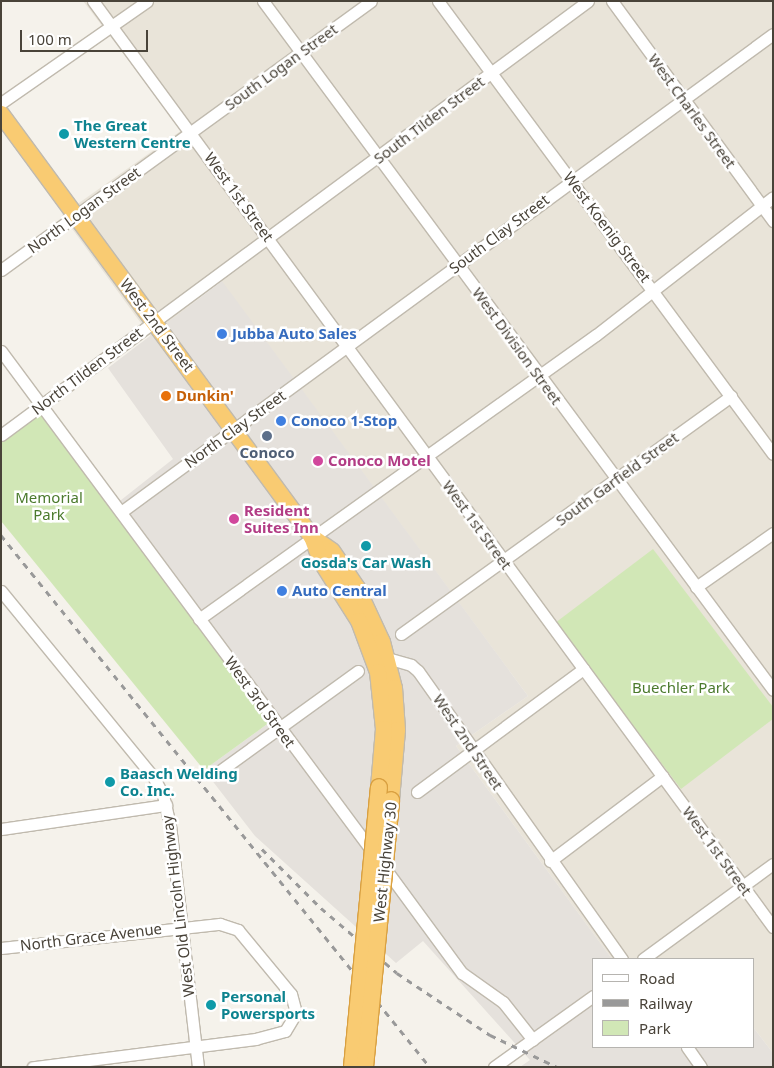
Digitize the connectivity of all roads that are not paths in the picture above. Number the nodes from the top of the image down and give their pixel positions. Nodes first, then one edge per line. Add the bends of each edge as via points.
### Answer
1 (93, 1) edge
2 (147, 1) edge
3 (263, 1) edge
4 (371, 1) edge
5 (438, 1) edge
6 (588, 1) edge
7 (612, 1) edge
8 (112, 27) junction
9 (773, 34) edge
10 (301, 52) junction
11 (491, 73) junction
12 (684, 99) junction
13 (1, 103) edge
14 (1, 114) edge
15 (191, 132) junction
16 (379, 158) junction
17 (572, 180) junction
18 (773, 198) edge
19 (762, 206) junction
20 (76, 215) junction
21 (773, 221) edge
22 (268, 236) junction
23 (457, 265) junction
24 (1, 270) edge
25 (655, 291) junction
26 (154, 321) junction
27 (348, 347) junction
28 (1, 351) edge
29 (539, 376) junction
30 (731, 396) junction
31 (42, 405) junction
32 (234, 429) junction
33 (1, 435) edge
34 (426, 454) junction
35 (773, 454) edge
36 (616, 479) junction
37 (121, 512) junction
38 (773, 533) edge
39 (312, 537) junction
40 (505, 562) junction
41 (696, 587) junction
42 (1, 591) edge
43 (199, 619) junction
44 (401, 634) dead end
45 (381, 658) junction
46 (583, 669) junction
47 (358, 671) dead end
48 (773, 690) edge
49 (278, 728) junction
50 (473, 750) junction
51 (217, 773) dead end
52 (663, 776) junction
53 (417, 792) dead end
54 (166, 805) junction
55 (1, 829) edge
56 (550, 861) junction
57 (773, 864) edge
58 (742, 886) junction
59 (182, 926) junction
60 (773, 927) edge
61 (1, 948) edge
62 (621, 958) edge
63 (644, 958) edge
64 (592, 997) edge
65 (533, 1040) junction
66 (195, 1045) junction
67 (687, 1048) edge
68 (117, 1061) edge
69 (33, 1067) edge
70 (198, 1067) edge
71 (352, 1067) edge
72 (365, 1067) edge
73 (494, 1067) edge
74 (701, 1067) edge

1 - 8 street, West 1st Street
2 - 8 street
3 - 10 street, West Division Street
4 - 10 street, South Logan Street
5 - 11 street, West Koenig Street
6 - 11 street, South Tilden Street
7 - 12 street, West Charles Street
8 - 13 street
8 - 15 street, West 1st Street
9 - 12 street, South Clay Street
10 - 15 street, South Logan Street
10 - 16 street, West Division Street
11 - 16 street, South Tilden Street
11 - 17 street, West Koenig Street
12 - 17 street, South Clay Street
12 - 19 street, West Charles Street
14 - 20 highway, West 2nd Street
15 - 20 street, North Logan Street
15 - 22 street, West 1st Street
16 - 22 street, South Tilden Street
16 - 23 street, West Division Street
17 - 23 street, South Clay Street
17 - 25 street, West Koenig Street
18 - 19 street
19 - 21 street, West Charles Street
19 - 25 street
20 - 24 street, North Logan Street
20 - 26 highway, West 2nd Street
22 - 26 street, North Tilden Street
22 - 27 street, West 1st Street
23 - 27 street, South Clay Street
23 - 29 street, West Division Street
25 - 29 street
25 - 30 street, West Koenig Street
26 - 31 street, North Tilden Street
26 - 32 highway, West 2nd Street
27 - 32 street, North Clay Street
27 - 34 street, West 1st Street
28 - 31 street, West 3rd Street
29 - 34 street
29 - 36 street, West Division Street
30 - 35 street, West Koenig Street
30 - 36 street, South Garfield Street
31 - 33 street, North Tilden Street
31 - 37 street, West 3rd Street
32 - 37 street, North Clay Street
32 - 39 highway, West 2nd Street
34 - 39 street
34 - 40 street, West 1st Street
36 - 40 street, South Garfield Street
36 - 41 street, West Division Street
37 - 43 street, West 3rd Street
38 - 41 street
39 - 43 street
39 - 45 highway, West 2nd Street via 321,561
40 - 44 street, South Garfield Street
40 - 46 street, West 1st Street
41 - 48 street, West Division Street
42 - 54 street, West Old Lincoln Highway via 154,778
43 - 49 street, West 3rd Street
45 - 50 street, West 2nd Street via 415,667
45 - 71 highway, West Highway 30, bridge via 384,716 379,787
45 - 72 highway, West Highway 30, bridge via 397,714
46 - 50 street
46 - 52 street, West 1st Street
47 - 49 street
49 - 51 street
49 - 65 street, West 3rd Street via 462,973 503,1002
50 - 53 street
50 - 56 street, West 2nd Street
52 - 56 street
52 - 58 street, West 1st Street
54 - 55 street
54 - 59 street, West Old Lincoln Highway
56 - 62 street, West 2nd Street
57 - 58 street
58 - 60 street, West 1st Street
58 - 63 street
59 - 61 street, North Grace Avenue
59 - 66 street, West Old Lincoln Highway
59 - 66 street, North Grace Avenue via 220,924 238,930 291,994 296,1012 285,1031 256,1039
64 - 65 street
65 - 73 street
66 - 68 street
66 - 70 street, West Old Lincoln Highway
67 - 74 street
68 - 69 street

